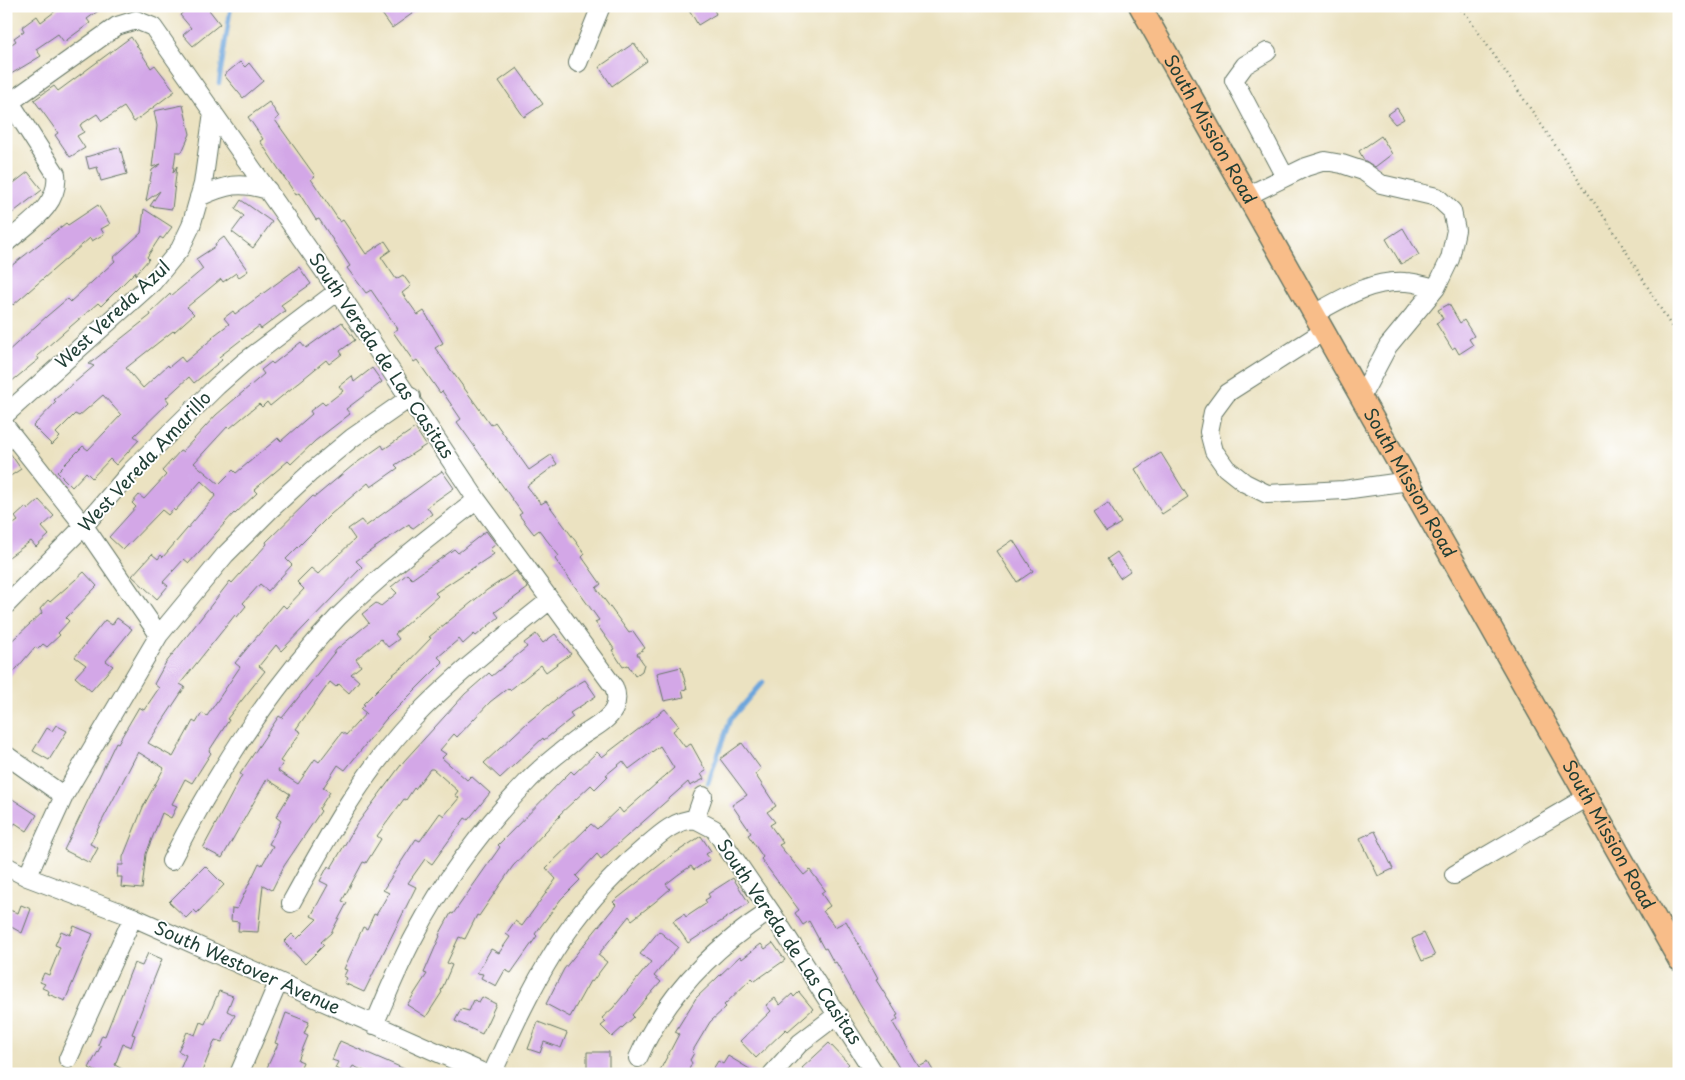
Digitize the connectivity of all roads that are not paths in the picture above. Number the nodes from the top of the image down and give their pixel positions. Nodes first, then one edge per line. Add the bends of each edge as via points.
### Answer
1 (601, 6) edge
2 (1140, 6) edge
3 (138, 13) edge
4 (1267, 52) dead end
5 (578, 63) dead end
6 (8, 103) edge
7 (213, 112) junction
8 (1285, 177) junction
9 (268, 190) junction
10 (1247, 196) junction
11 (199, 197) junction
12 (6, 243) edge
13 (1436, 288) junction
14 (338, 292) junction
15 (1319, 323) junction
16 (1361, 396) junction
17 (411, 397) junction
18 (6, 414) edge
19 (6, 427) edge
20 (1409, 482) junction
21 (477, 500) junction
22 (84, 526) junction
23 (550, 600) junction
24 (6, 605) edge
25 (159, 635) junction
26 (6, 755) edge
27 (64, 796) junction
28 (703, 796) dead end
29 (1587, 797) junction
30 (695, 819) junction
31 (171, 861) dead end
32 (6, 866) edge
33 (1454, 875) dead end
34 (27, 876) junction
35 (291, 903) dead end
36 (770, 911) junction
37 (133, 917) junction
38 (1679, 960) edge
39 (278, 983) junction
40 (838, 1014) junction
41 (374, 1025) junction
42 (638, 1058) dead end
43 (68, 1059) dead end
44 (239, 1074) edge
45 (486, 1074) edge
46 (492, 1074) edge
47 (772, 1074) edge
48 (875, 1074) edge

1 - 5 street
2 - 10 main road, South Mission Road
3 - 6 street
3 - 7 street, South Vereda de Las Casitas via 159,33
4 - 8 street via 1245,65 1234,80
6 - 12 street via 56,174 57,183 56,192 47,206
7 - 9 street, South Vereda de Las Casitas
7 - 11 street, West Vereda Azul
8 - 10 street
8 - 13 street via 1325,161 1363,172 1381,184 1437,197 1452,211 1456,230 1450,259
9 - 11 street via 236,184
9 - 14 street, South Vereda de Las Casitas
10 - 15 main road, South Mission Road
11 - 18 street, West Vereda Azul via 191,226 167,267
13 - 15 street via 1407,282 1381,283 1357,291
13 - 16 street via 1388,346
14 - 17 street, South Vereda de Las Casitas
14 - 22 street, West Vereda Amarillo via 217,386 132,470
15 - 16 main road, South Mission Road
15 - 20 street via 1227,393 1213,412 1209,432 1214,451 1238,478 1267,494
16 - 20 main road, South Mission Road
17 - 21 street, South Vereda de Las Casitas
17 - 25 street via 352,438 271,509 225,555
19 - 22 street
20 - 29 main road, South Mission Road
21 - 23 street, South Vereda de Las Casitas
21 - 31 street via 400,560 338,618 300,661 236,745
22 - 24 street, West Vereda Amarillo
22 - 25 street
23 - 35 street via 459,674 411,721 331,828
23 - 41 street, South Vereda de Las Casitas via 611,683 616,694 614,709 530,779 468,849 414,936
25 - 27 street
26 - 27 street
27 - 34 street
28 - 30 street
29 - 33 street
29 - 38 main road, South Mission Road
30 - 36 street, South Vereda de Las Casitas via 714,829
30 - 46 street via 675,824 649,844 619,870 571,924 524,1003
32 - 34 street, South Westover Avenue
34 - 37 street, South Westover Avenue
36 - 40 street, South Vereda de Las Casitas
36 - 42 street via 717,950 693,975 651,1030
37 - 39 street, South Westover Avenue
37 - 43 street
39 - 41 street, South Westover Avenue
39 - 44 street
40 - 47 street via 800,1043
40 - 48 street, South Vereda de Las Casitas
41 - 45 street, South Westover Avenue

